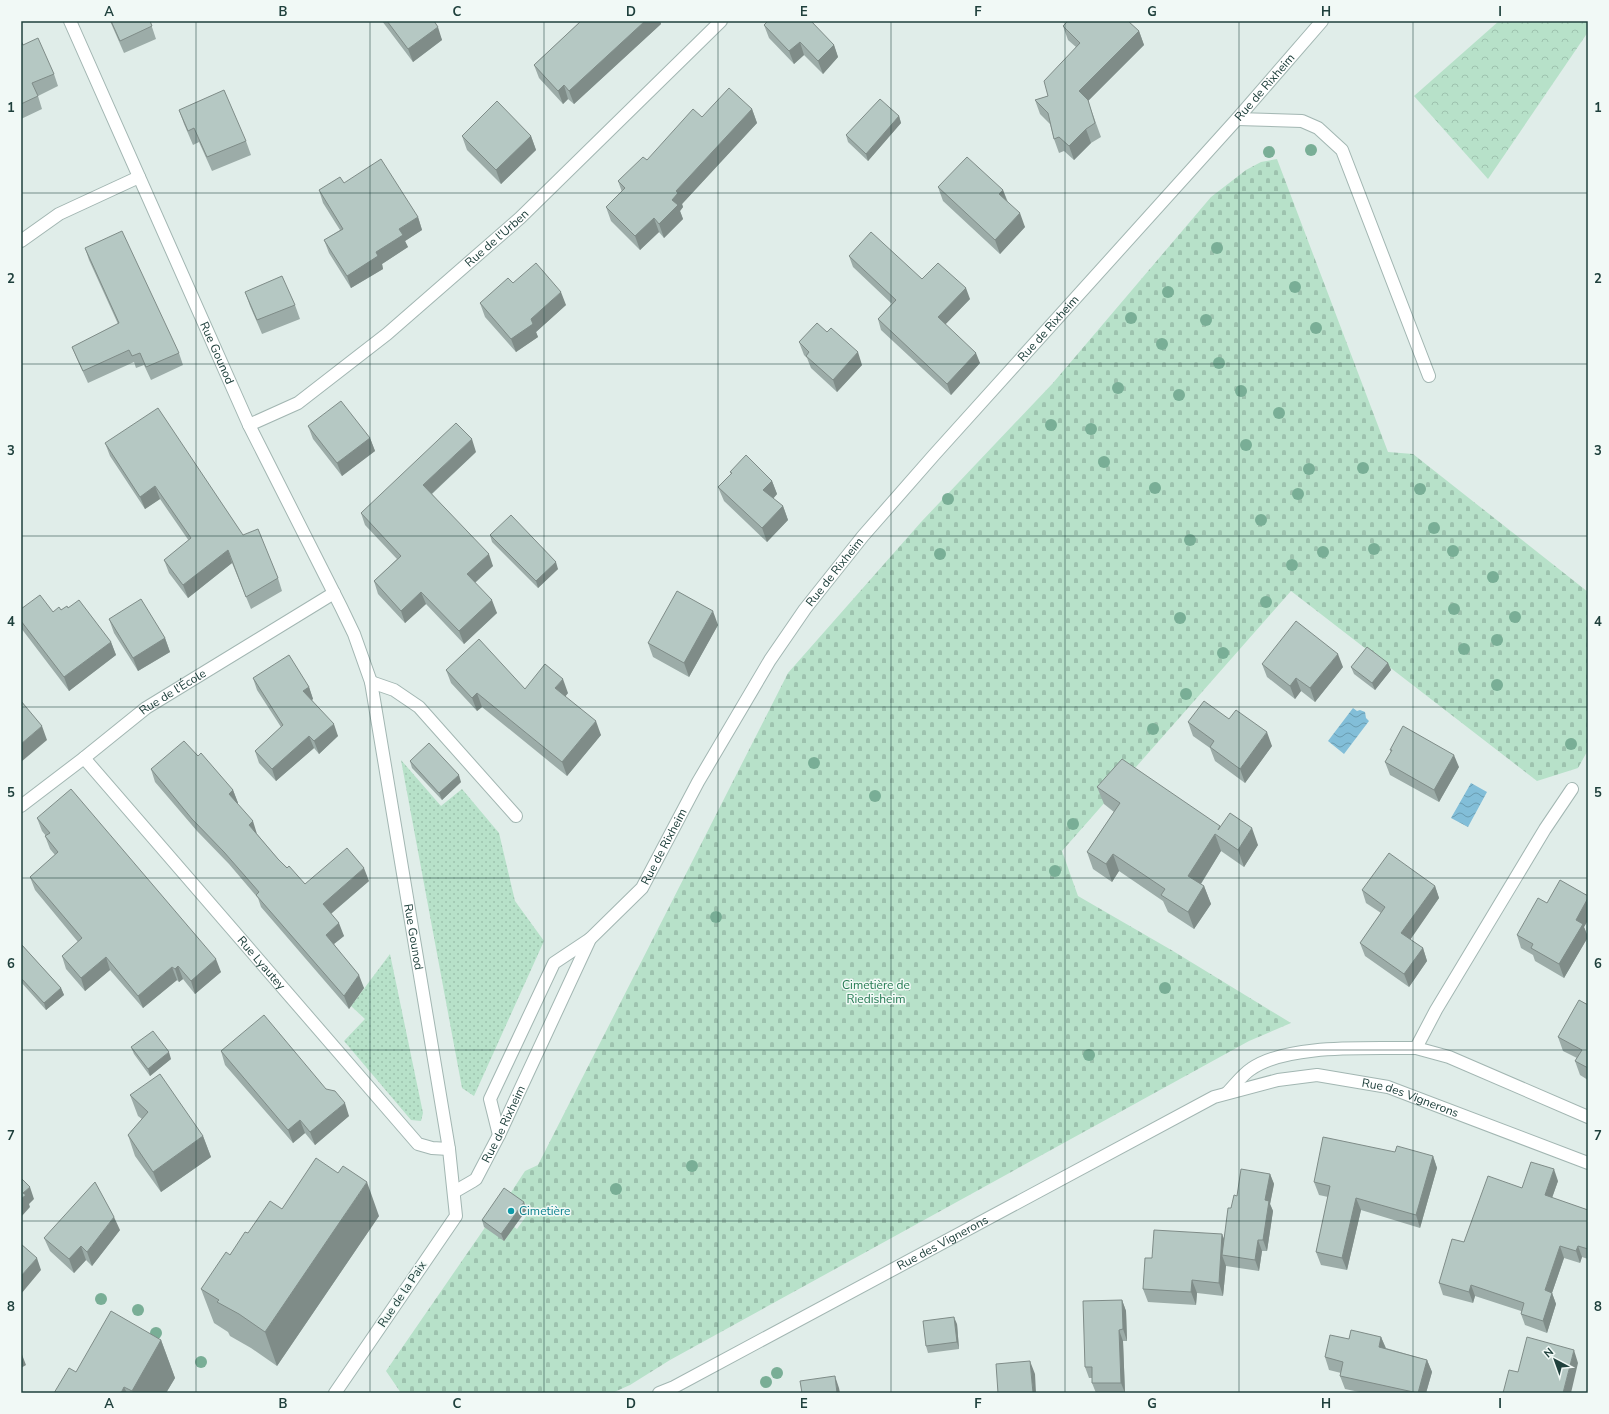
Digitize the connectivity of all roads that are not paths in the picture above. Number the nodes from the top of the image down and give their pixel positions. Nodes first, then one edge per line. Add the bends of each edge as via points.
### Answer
1 (70, 21) edge
2 (721, 21) edge
3 (1322, 21) edge
4 (1237, 119) junction
5 (139, 177) junction
6 (21, 241) edge
7 (1429, 376) dead end
8 (249, 425) junction
9 (334, 593) junction
10 (371, 682) junction
11 (84, 758) junction
12 (1572, 789) dead end
13 (21, 806) edge
14 (516, 816) dead end
15 (590, 939) junction
16 (1416, 1048) junction
17 (1226, 1094) junction
18 (1588, 1117) edge
19 (499, 1135) junction
20 (449, 1149) junction
21 (1588, 1163) edge
22 (454, 1192) junction
23 (335, 1393) edge
24 (659, 1393) edge

1 - 5 street, Rue Gounod
2 - 8 street, Rue de l'Urben via 520,218 387,334 298,403
3 - 4 street, Rue de Rixheim
4 - 7 street via 1302,121 1318,128 1342,150
4 - 15 street, Rue de Rixheim via 934,455 863,536 805,609 770,660 698,782 642,888
5 - 6 street via 59,214
5 - 8 street, Rue Gounod
8 - 9 street, Rue Gounod
9 - 10 street, Rue Gounod via 354,634
9 - 11 street, Rue de l'École via 146,708
10 - 14 street via 394,690 419,707
10 - 20 street, Rue Gounod
11 - 13 street, Rue de l'École
11 - 20 street, Rue Lyautey via 418,1144
12 - 16 street via 1537,842 1436,1010
15 - 19 street, Rue de Rixheim
15 - 19 street via 554,963 490,1100
16 - 17 street, Rue des Vignerons via 1312,1050 1270,1060 1250,1069
16 - 18 street, Rue des Vignerons via 1448,1056
17 - 21 street, Rue des Vignerons via 1278,1080 1317,1075 1388,1087
17 - 24 street, Rue des Vignerons via 1214,1097 774,1334
19 - 22 street, Rue de Rixheim via 476,1178
20 - 22 street, Rue Gounod
22 - 23 street, Rue de la Paix via 456,1216

